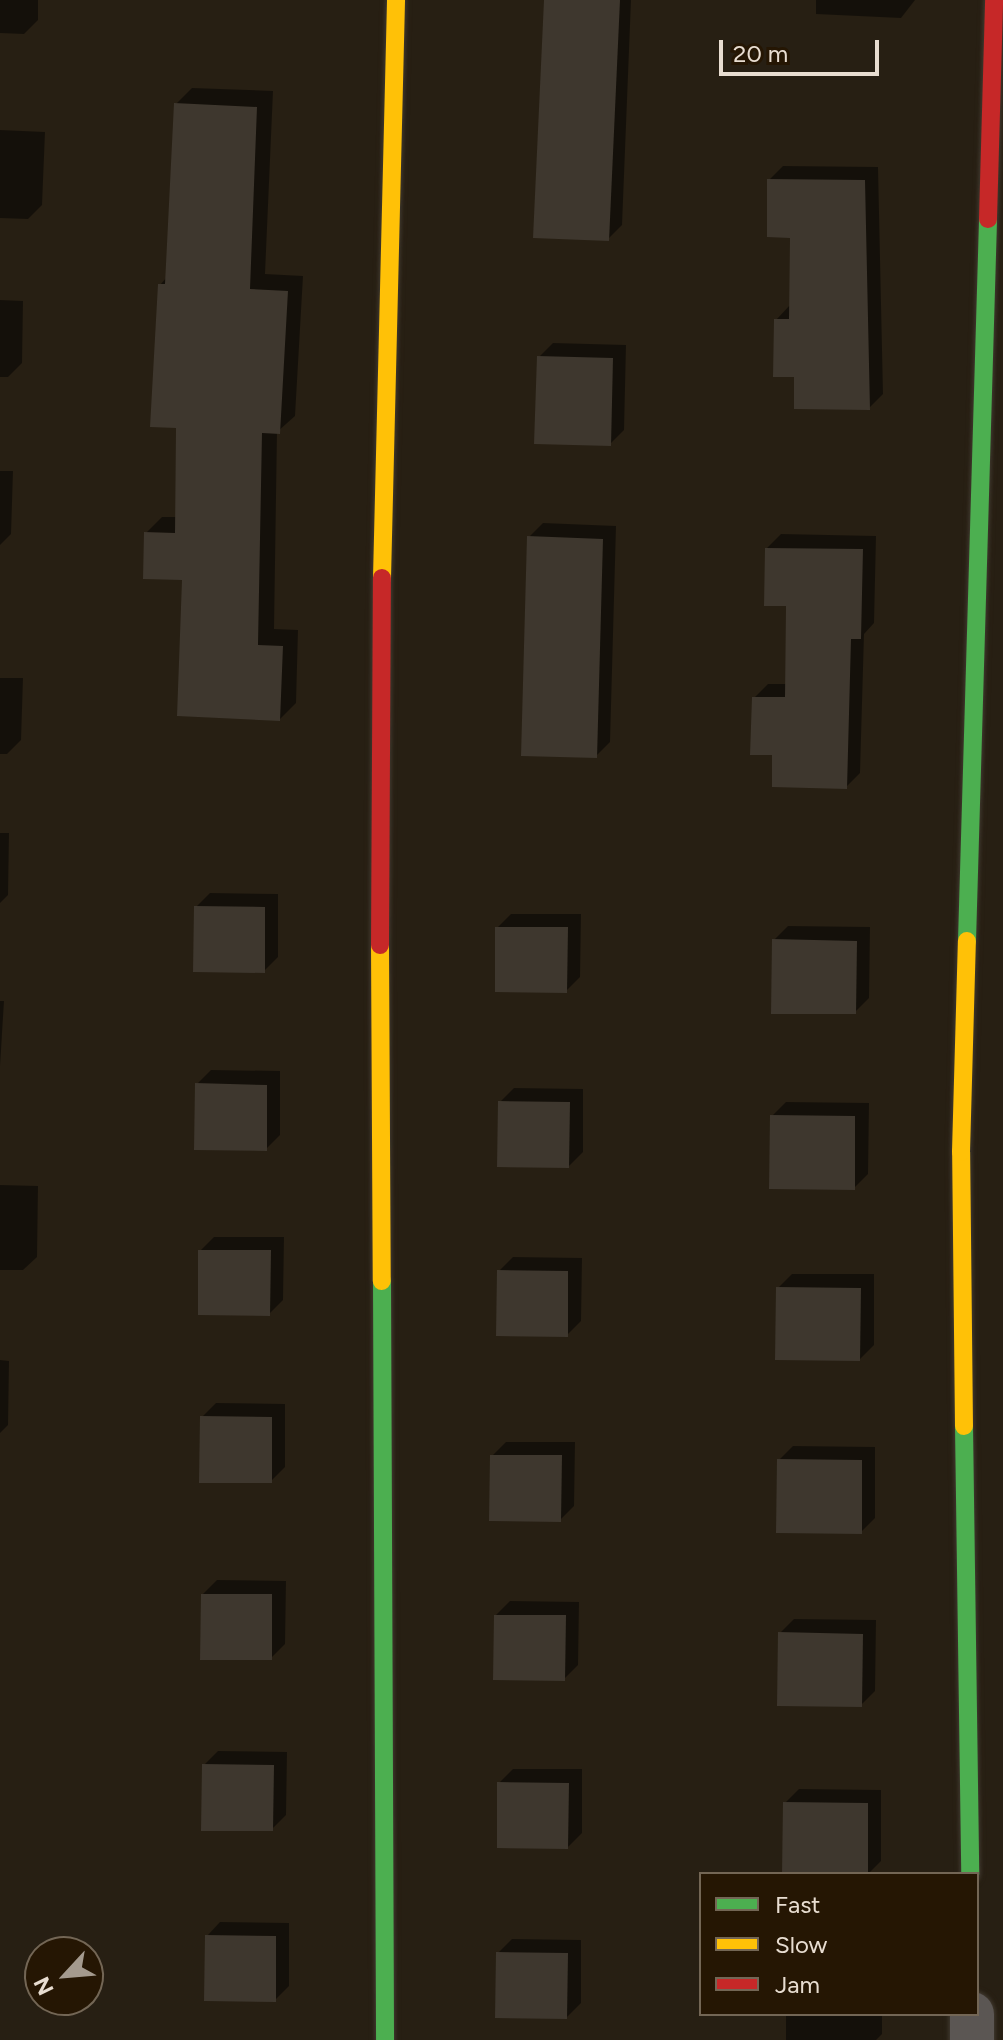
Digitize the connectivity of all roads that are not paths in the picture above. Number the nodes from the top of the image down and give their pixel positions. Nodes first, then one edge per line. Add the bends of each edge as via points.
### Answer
1 (396, 0) edge
2 (994, 0) edge
3 (970, 1872) edge
4 (972, 2016) edge
5 (385, 2040) edge
6 (972, 2040) edge

1 - 5 street via 379,726
2 - 3 street via 961,1152
4 - 6 street

